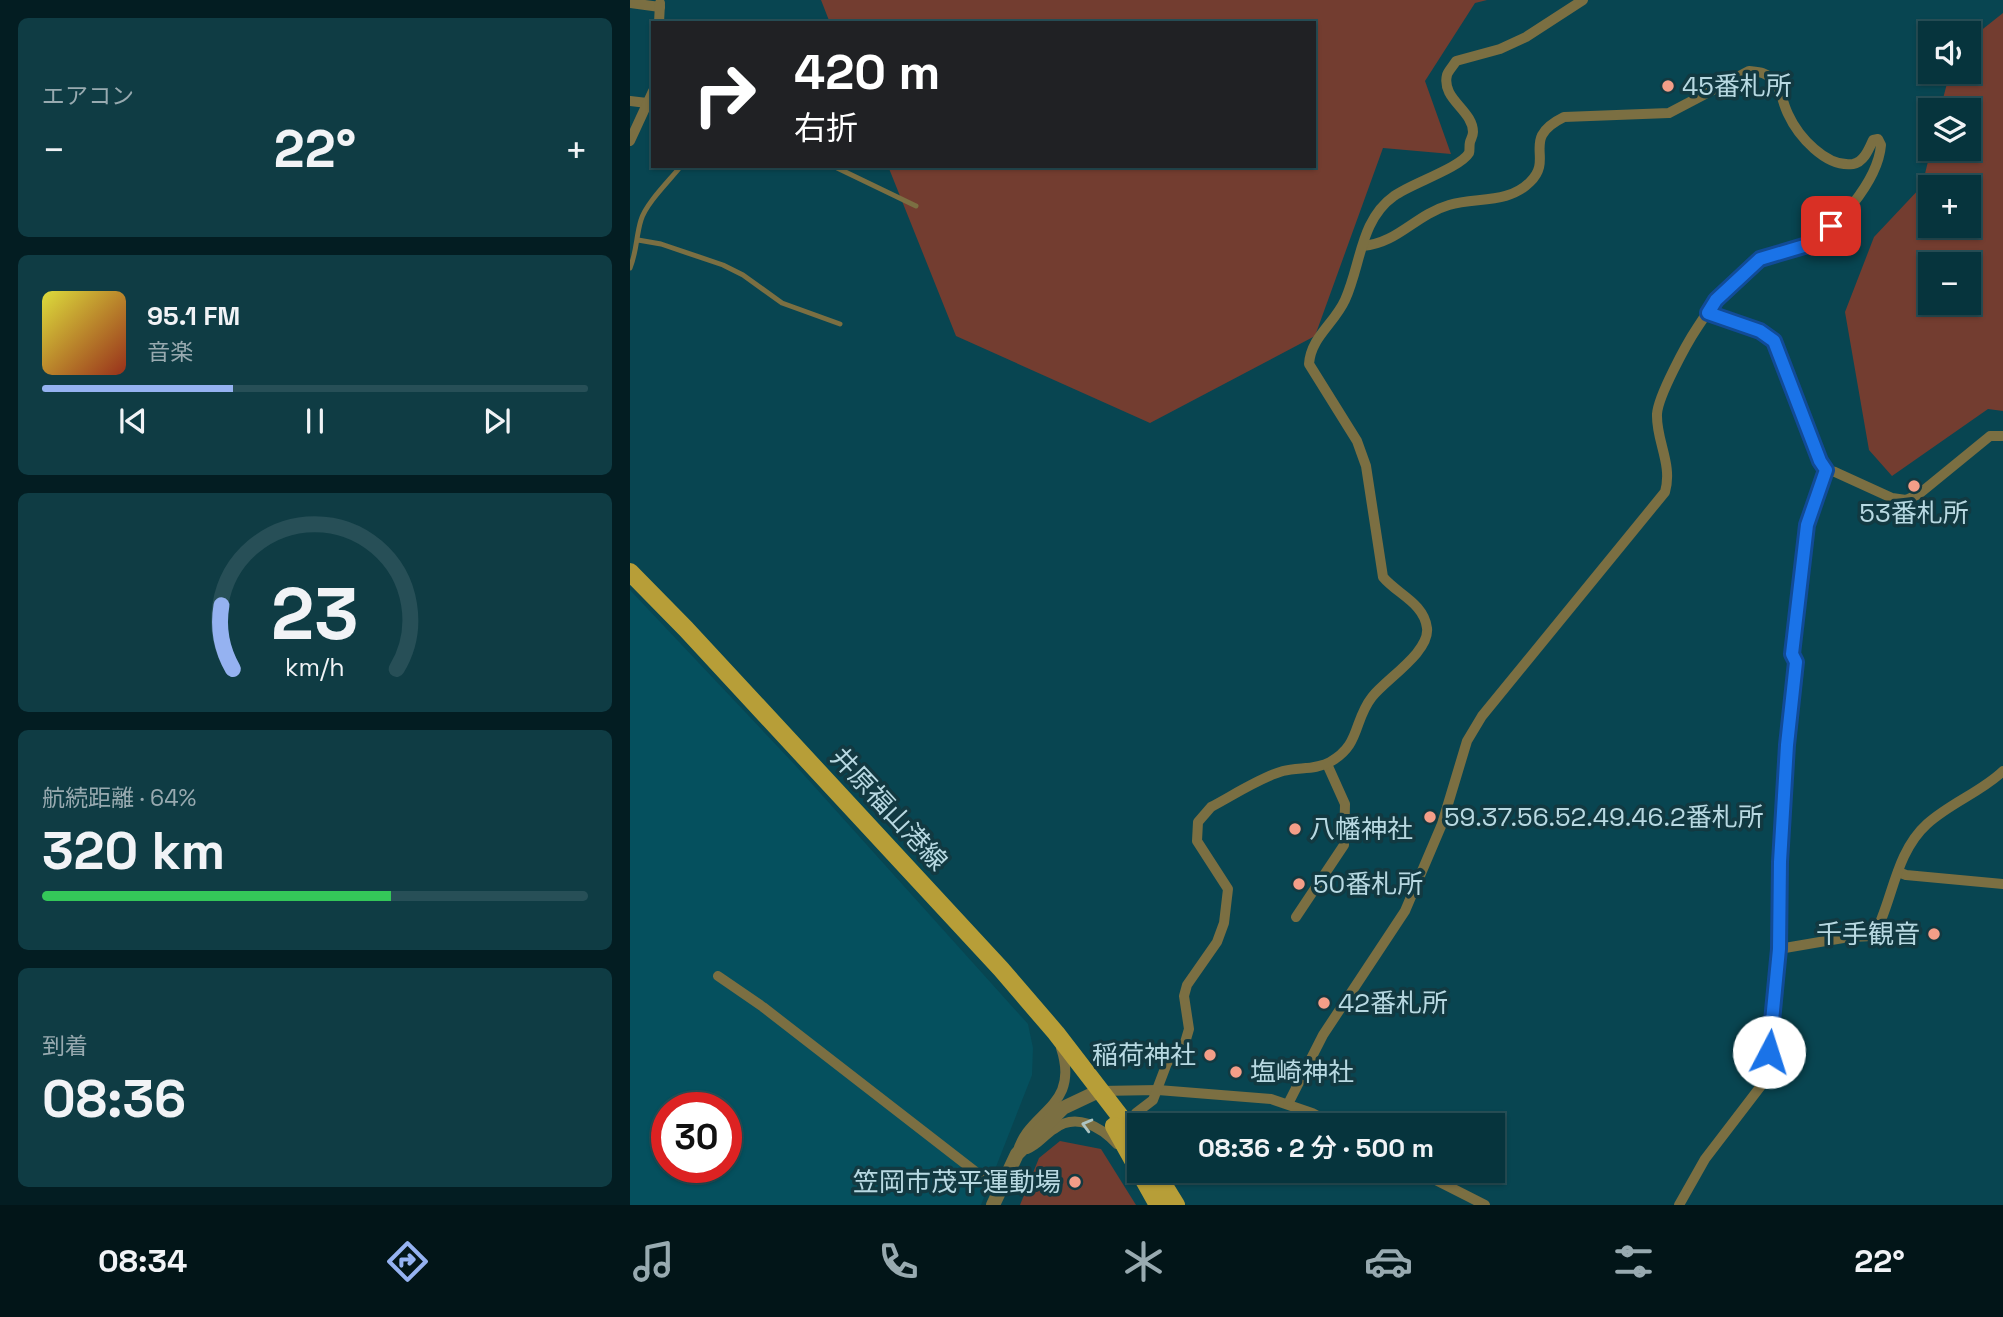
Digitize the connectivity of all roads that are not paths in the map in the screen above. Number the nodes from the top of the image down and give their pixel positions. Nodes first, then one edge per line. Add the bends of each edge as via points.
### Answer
1 (1583, 0) edge
2 (630, 3) edge
3 (660, 4) edge
4 (651, 96) edge
5 (630, 101) edge
6 (648, 103) junction
7 (630, 141) edge
8 (679, 168) edge
9 (836, 168) edge
10 (916, 206) dead end
11 (638, 240) junction
12 (1363, 246) junction
13 (630, 268) edge
14 (1708, 313) junction
15 (840, 324) dead end
16 (2003, 436) edge
17 (1826, 470) junction
18 (630, 572) edge
19 (1327, 764) junction
20 (2003, 771) edge
21 (1898, 872) junction
22 (2003, 884) edge
23 (1296, 917) dead end
24 (1779, 949) junction
25 (718, 976) dead end
26 (1056, 1033) junction
27 (1158, 1090) junction
28 (1100, 1091) junction
29 (1288, 1104) junction
30 (1136, 1113) edge
31 (1308, 1113) edge
32 (1127, 1126) edge
33 (1017, 1154) junction
34 (1162, 1183) edge
35 (1442, 1183) edge
36 (1148, 1189) junction
37 (999, 1190) junction
38 (993, 1205) edge
39 (1158, 1205) edge
40 (1176, 1205) edge
41 (1485, 1205) edge
42 (1679, 1205) edge

1 - 12 street via 1527,37 1456,61 1447,75 1448,89 1470,119 1469,153 1394,195 1370,222
2 - 3 street
4 - 6 street
5 - 6 street
6 - 7 street
8 - 11 lane via 641,219
9 - 10 lane
11 - 13 lane
11 - 15 lane via 723,265 782,303
12 - 14 street via 1387,241 1420,217 1450,205 1520,191 1536,176 1541,134 1564,117 1669,113 1749,71 1762,72 1780,88 1796,128 1833,162 1854,164 1873,140 1878,139 1880,152 1859,195 1821,237 1760,259
12 - 19 street via 1346,299 1317,338 1309,364 1366,466 1382,577 1416,605 1427,628 1420,650 1371,699 1345,752
14 - 17 street via 1760,331 1774,341
14 - 29 street via 1695,330 1657,413 1669,478 1665,492 1482,716 1405,911 1323,1035
16 - 17 street via 1990,436 1906,500
17 - 24 street via 1807,525 1792,654 1796,662 1780,862
18 - 26 main road, 井原福山港線
19 - 23 street via 1345,804 1344,845
19 - 27 street via 1282,771 1210,807 1198,822 1197,841 1228,889 1224,923 1217,942 1187,985 1189,1029 1184,1046 1167,1063
20 - 21 street via 1928,823
21 - 22 street
21 - 24 street via 1874,936
24 - 42 street via 1767,1078 1705,1159
25 - 37 street
26 - 28 main road, 井原福山港線
26 - 33 street via 1066,1062 1065,1083 1052,1107 1020,1139
27 - 28 street
27 - 29 street
27 - 30 street
28 - 32 main road, 井原福山港線
28 - 33 street via 1063,1108
28 - 36 main road, 井原福山港線
29 - 31 street
36 -> 33 street via 1138,1182 1119,1146 1090,1124 1078,1121 1056,1127 1034,1147
33 - 37 street
34 - 40 main road
35 - 41 street
36 - 39 main road, 井原福山港線
37 - 38 street

